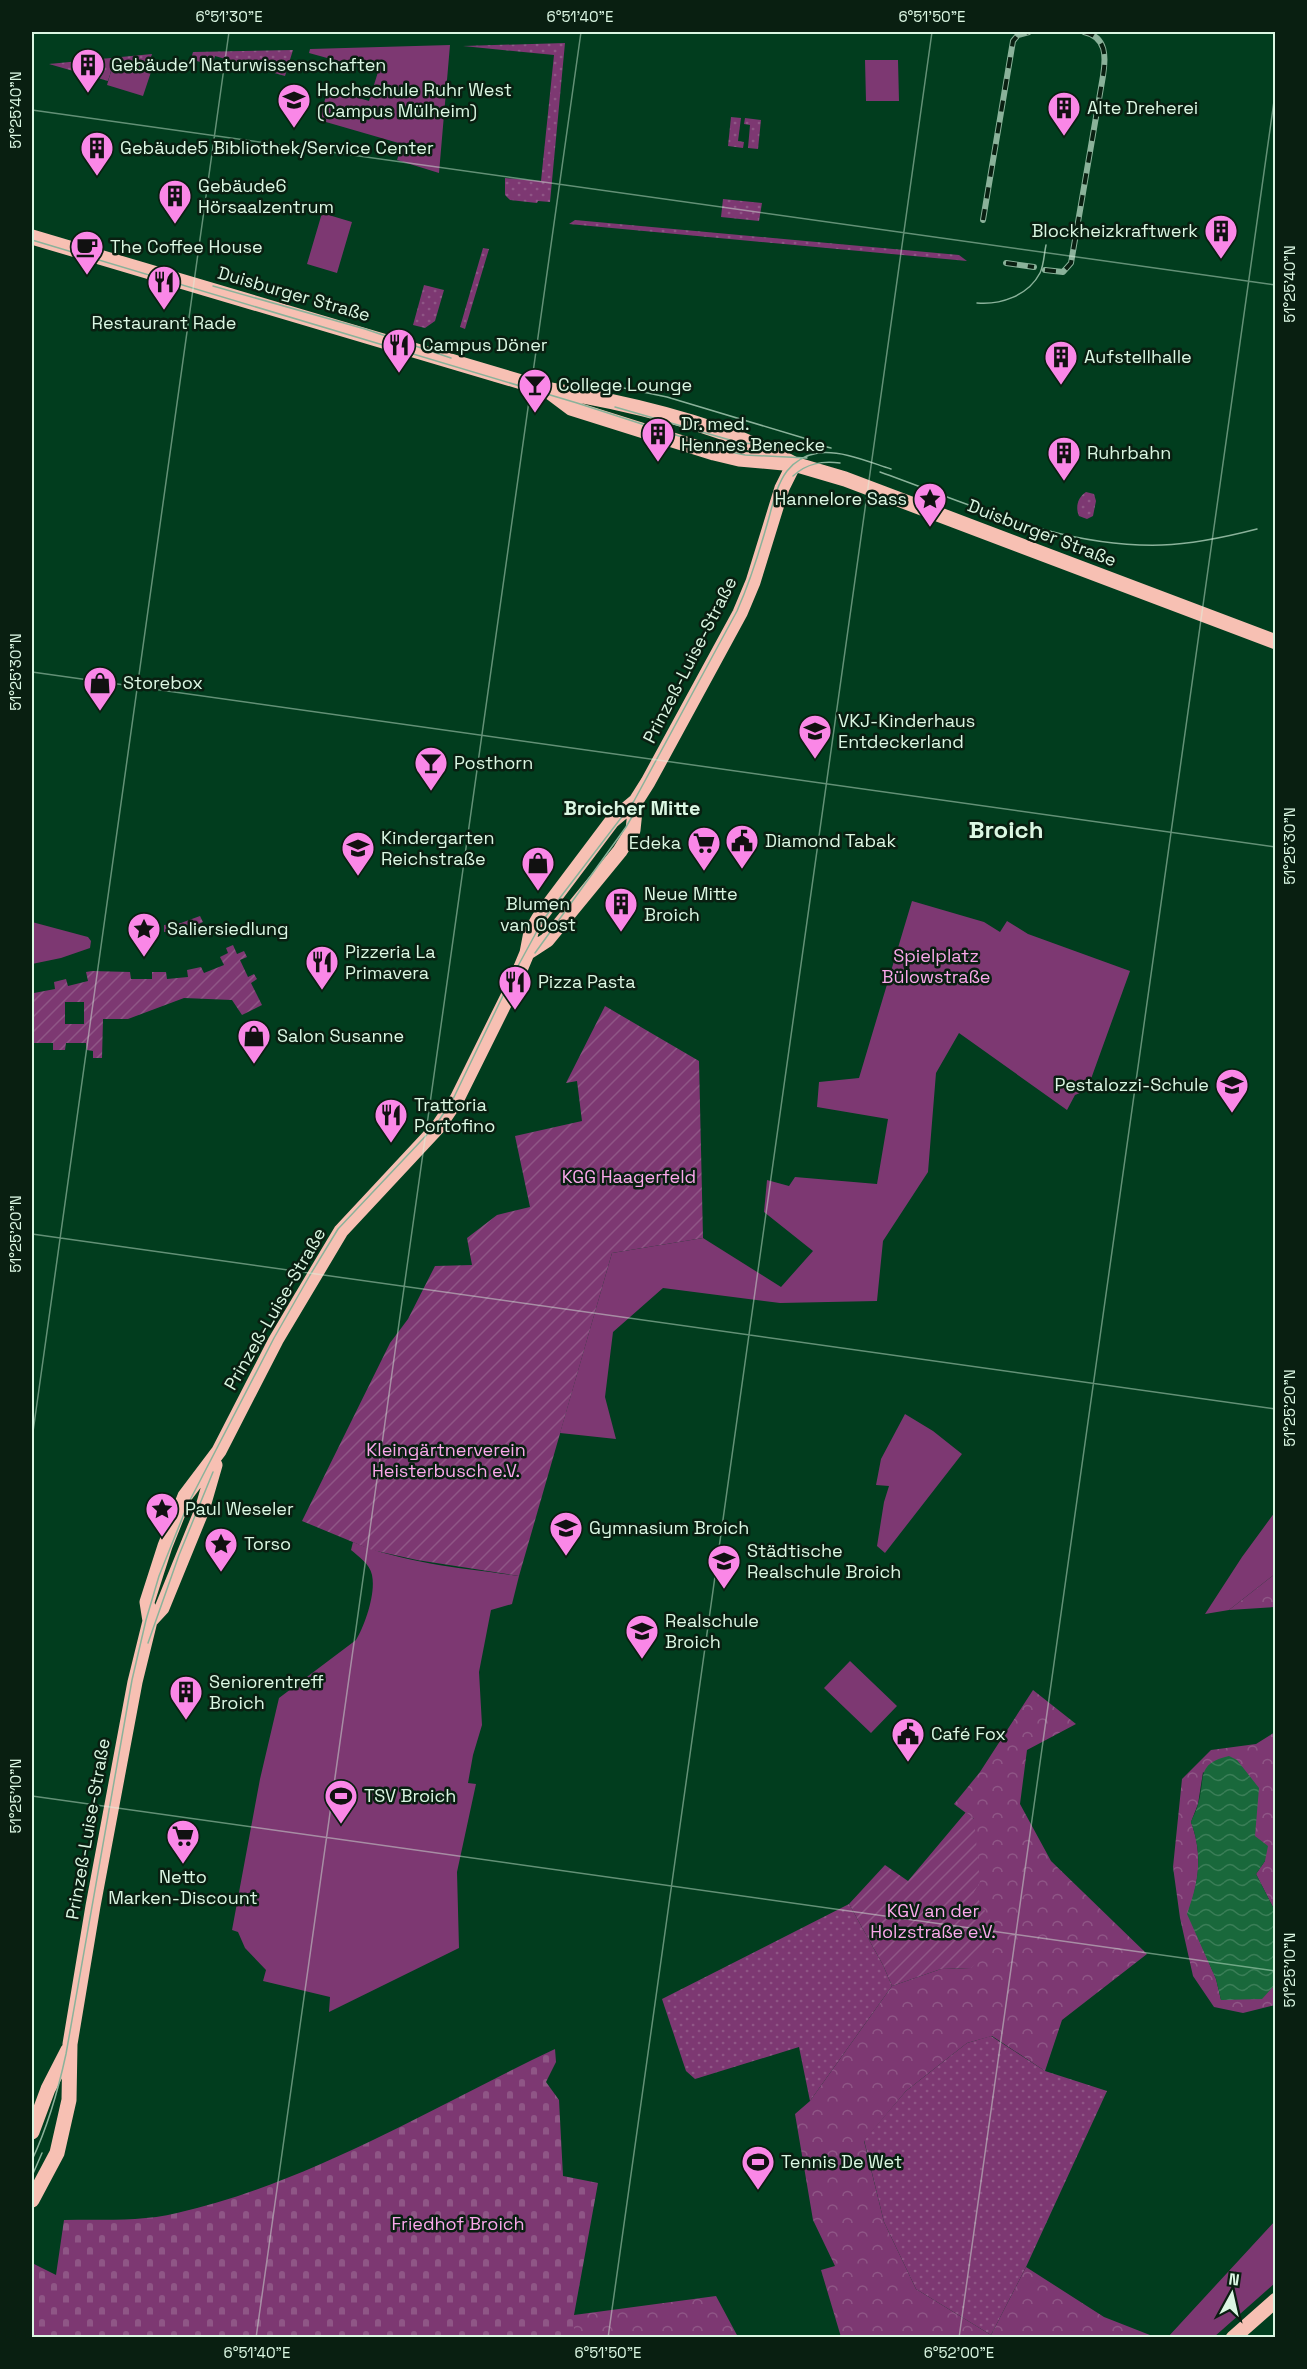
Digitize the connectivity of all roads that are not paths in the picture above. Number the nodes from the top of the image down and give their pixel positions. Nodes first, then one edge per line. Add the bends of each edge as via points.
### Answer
1 (35, 238) edge
2 (794, 464) junction
3 (1275, 642) edge
4 (636, 801) junction
5 (527, 953) junction
6 (219, 1451) junction
7 (150, 1621) junction
8 (70, 2044) junction
9 (32, 2132) edge
10 (32, 2199) edge
11 (1275, 2300) edge
12 (1233, 2337) edge

1 - 2 main road, Duisburger Straße via 545,389 571,408 714,453
2 - 3 main road, Duisburger Straße via 845,479
2 - 4 main road, Prinzeß-Luise-Straße via 782,488 740,613
4 - 5 main road, Prinzeß-Luise-Straße via 612,820 544,910 531,932
4 - 5 main road, Prinzeß-Luise-Straße via 633,830 620,851 547,940
5 - 6 main road, Prinzeß-Luise-Straße via 457,1099 438,1127 341,1231 276,1340
6 - 7 main road, Prinzeß-Luise-Straße via 202,1510 162,1608
6 - 7 main road, Prinzeß-Luise-Straße via 182,1502 148,1597
7 - 8 main road, Prinzeß-Luise-Straße via 125,1734
8 - 9 main road, Prinzeß-Luise-Straße
8 - 10 main road, Prinzeß-Luise-Straße via 69,2100 57,2153
11 - 12 main road

